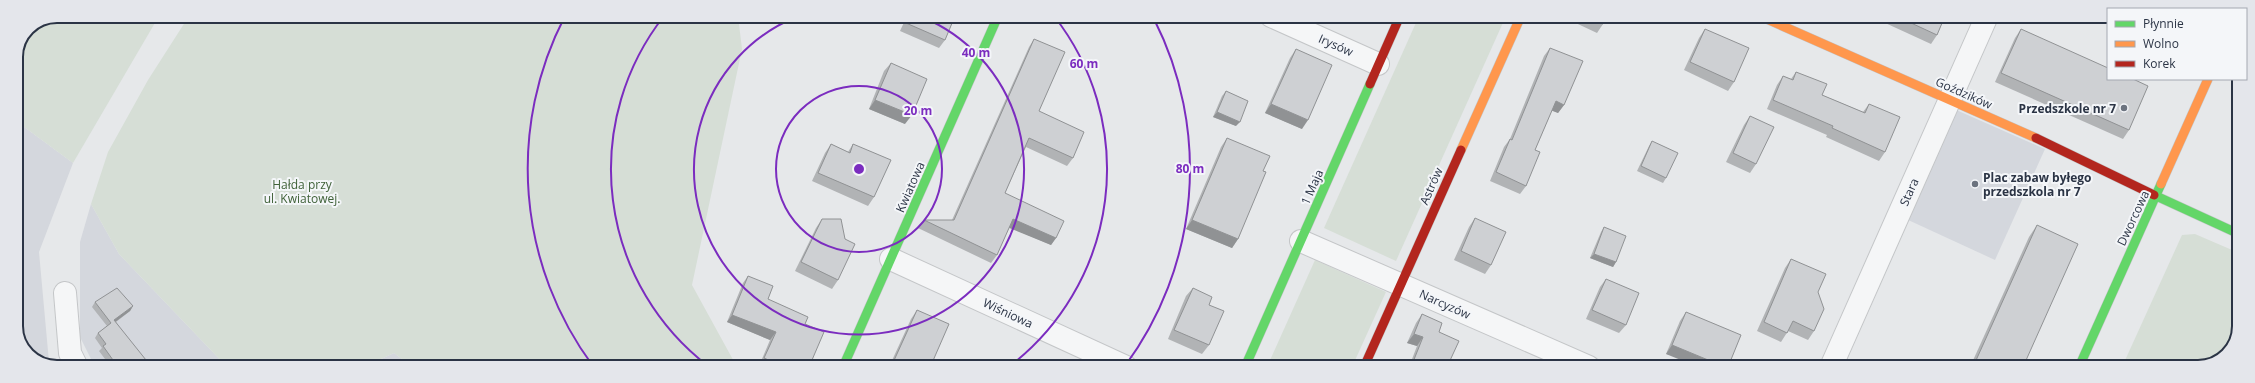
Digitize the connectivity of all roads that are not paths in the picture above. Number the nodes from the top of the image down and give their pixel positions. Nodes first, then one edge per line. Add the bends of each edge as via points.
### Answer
1 (995, 23) edge
2 (1287, 23) edge
3 (1397, 23) edge
4 (1518, 23) edge
5 (1776, 23) edge
6 (1984, 23) edge
7 (1378, 64) junction
8 (2208, 80) edge
9 (1950, 100) junction
10 (2156, 196) junction
11 (2232, 231) edge
12 (1301, 240) junction
13 (891, 259) junction
14 (1400, 284) junction
15 (65, 293) dead end
16 (74, 360) edge
17 (846, 360) edge
18 (1111, 360) edge
19 (1248, 360) edge
20 (1367, 360) edge
21 (1573, 360) edge
22 (1834, 360) edge
23 (2082, 360) edge

1 - 13 street, Kwiatowa
2 - 7 street, Irysów
3 - 7 street, 1 Maja
4 - 14 street, Astrów
5 - 9 street, Goździków
6 - 9 street, Stara
7 - 12 street, 1 Maja
8 - 10 street, Dworcowa
9 - 10 street, Goździków
9 - 22 street, Stara
10 - 11 street, Goździków
10 - 23 street, Dworcowa
12 - 14 street, Narcyzów
12 - 19 street, 1 Maja
13 - 17 street, Kwiatowa
13 - 18 street, Wiśniowa
14 - 20 street, Astrów
14 - 21 street, Narcyzów
15 - 16 street via 70,353

